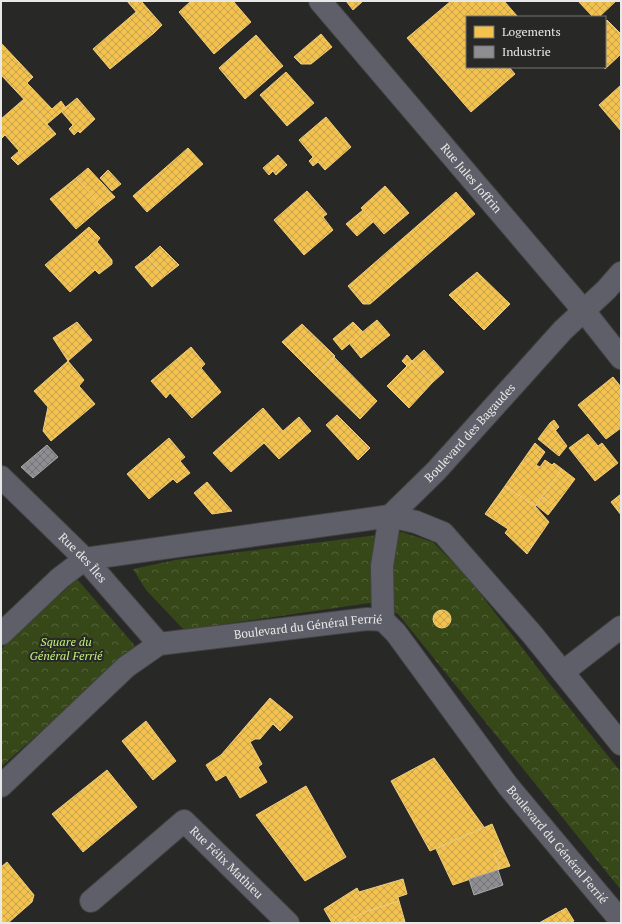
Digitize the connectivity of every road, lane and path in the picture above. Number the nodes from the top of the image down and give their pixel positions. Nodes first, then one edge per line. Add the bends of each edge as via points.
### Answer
1 (320, 1) edge
2 (621, 273) edge
3 (584, 311) junction
4 (621, 358) edge
5 (1, 478) edge
6 (390, 516) junction
7 (85, 559) junction
8 (383, 620) junction
9 (621, 627) edge
10 (1, 634) edge
11 (160, 644) junction
12 (564, 672) junction
13 (621, 744) edge
14 (1, 786) edge
15 (91, 901) dead end
16 (621, 921) edge
17 (288, 923) edge

1 - 3 street, Rue Jules Joffrin
2 - 3 street, Boulevard des Bagaudes
3 - 4 street, Rue Jules Joffrin
3 - 6 street, Boulevard des Bagaudes via 436,471
5 - 7 street, Rue des Îles
6 - 7 street
6 - 8 street via 382,566
6 - 12 street via 416,522 443,533
7 - 10 street via 60,578
7 - 11 street, Rue des Îles
8 - 11 street, Boulevard du Général Ferrié via 367,619
8 - 16 street, Boulevard du Général Ferrié via 396,633 508,786
9 - 12 street
11 - 14 street, Boulevard du Général Ferrié via 126,666
12 - 13 street
15 - 17 street, Rue Félix Mathieu via 184,821

